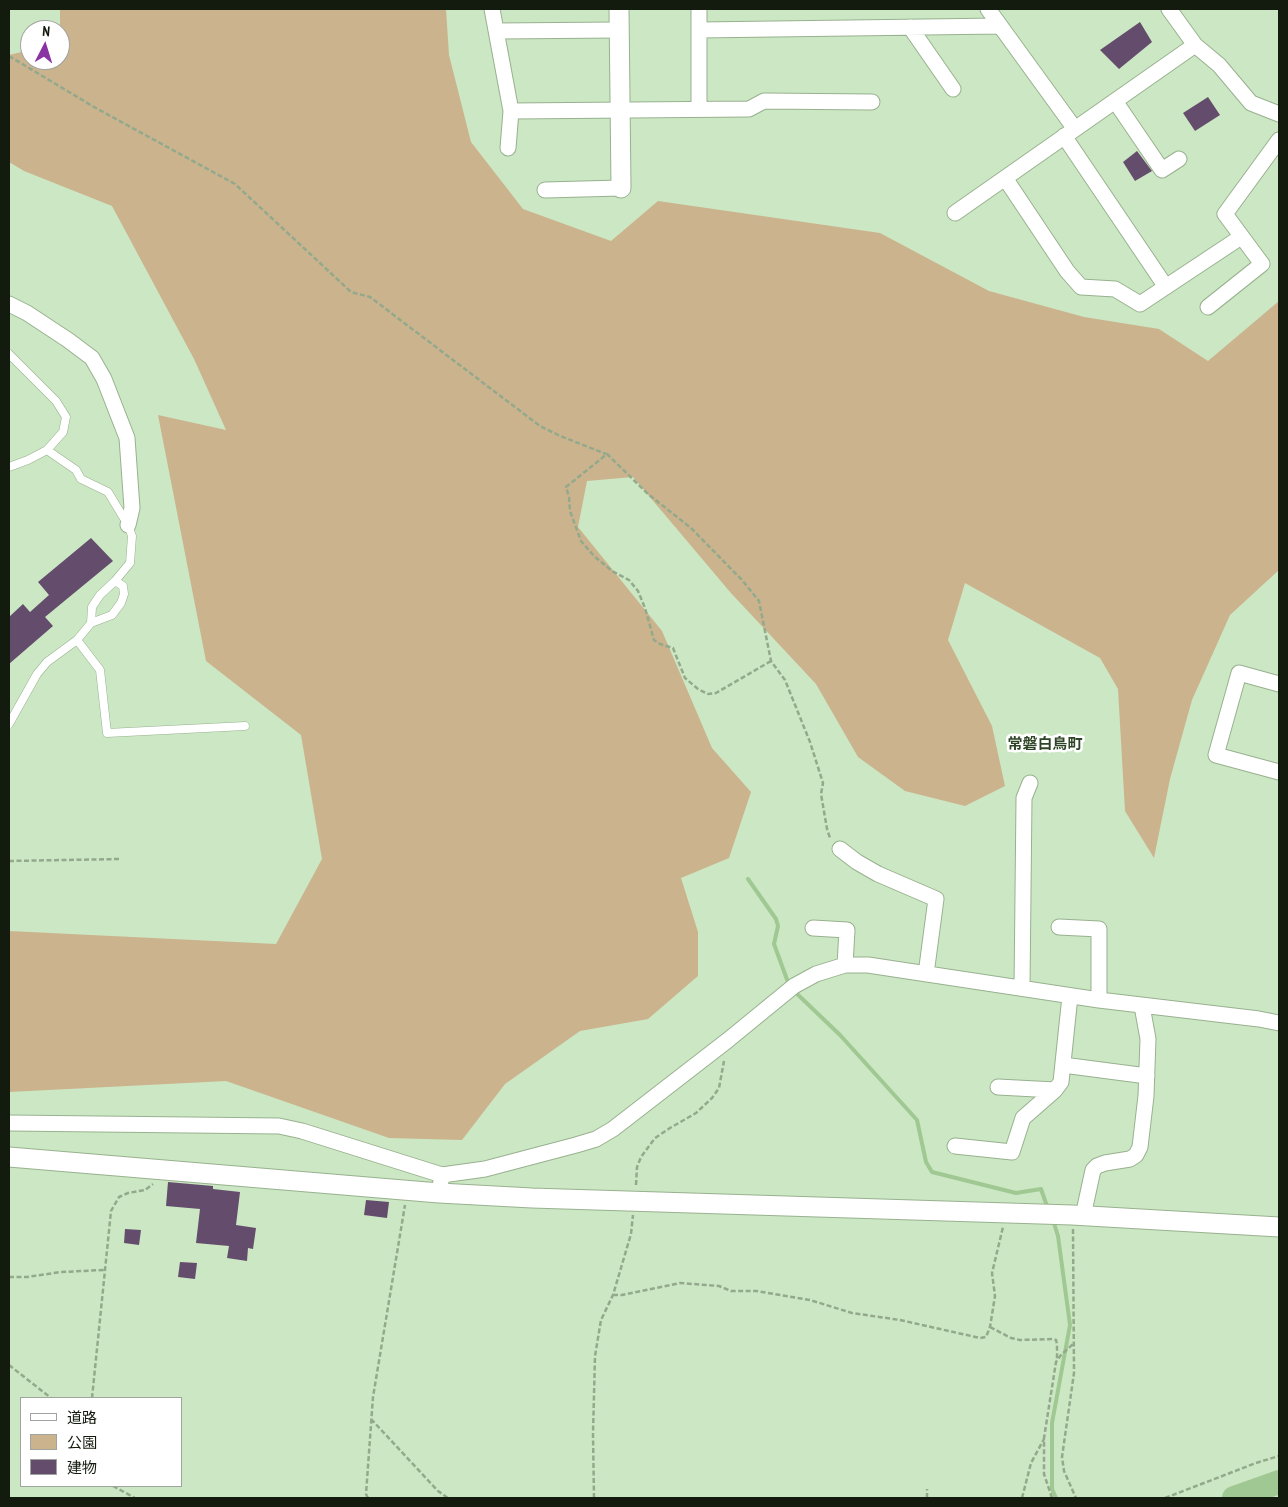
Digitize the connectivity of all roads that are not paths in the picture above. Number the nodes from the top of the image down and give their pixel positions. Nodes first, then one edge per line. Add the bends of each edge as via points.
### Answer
1 (492, 9) edge
2 (619, 9) edge
3 (699, 9) edge
4 (988, 9) edge
5 (1169, 9) edge
6 (1000, 26) junction
7 (910, 27) junction
8 (619, 30) junction
9 (699, 30) junction
10 (496, 31) junction
11 (1195, 45) junction
12 (953, 89) dead end
13 (1115, 101) junction
14 (872, 102) dead end
15 (699, 109) junction
16 (620, 110) junction
17 (511, 112) junction
18 (1279, 114) edge
19 (1070, 133) junction
20 (1279, 140) edge
21 (508, 148) dead end
22 (1179, 159) dead end
23 (1005, 178) junction
24 (621, 188) joint
25 (545, 190) dead end
26 (955, 213) dead end
27 (1241, 237) junction
28 (1166, 287) junction
29 (9, 304) edge
30 (1208, 306) dead end
31 (9, 354) edge
32 (48, 450) junction
33 (9, 467) edge
34 (128, 525) junction
35 (115, 581) junction
36 (91, 623) junction
37 (77, 640) junction
38 (1279, 684) edge
39 (9, 705) edge
40 (16, 712) junction
41 (9, 724) edge
42 (245, 726) dead end
43 (1279, 772) edge
44 (1030, 783) dead end
45 (840, 849) road end
46 (1059, 927) dead end
47 (813, 928) dead end
48 (845, 965) junction
49 (926, 974) junction
50 (1022, 988) junction
51 (1070, 996) junction
52 (1099, 1000) junction
53 (1142, 1006) junction
54 (1279, 1023) edge
55 (1064, 1065) junction
56 (1147, 1076) junction
57 (998, 1087) dead end
58 (1055, 1090) junction
59 (9, 1123) edge
60 (955, 1146) dead end
61 (9, 1157) edge
62 (441, 1184) junction
63 (1064, 1215) junction
64 (1279, 1227) edge

1 - 10 street
2 - 8 street
3 - 9 street
4 - 6 street
5 - 11 street
6 - 7 street
6 - 19 street
7 - 9 street
7 - 12 street
8 - 10 street
8 - 16 street
9 - 15 street
10 - 17 street
11 - 13 street
11 - 18 street via 1219,65 1251,103
13 - 19 street
13 - 22 street via 1162,170
14 - 15 street via 764,101 749,109
15 - 16 street
16 - 17 street
16 - 24 street
17 - 21 street
19 - 23 street
19 - 28 street
20 - 27 street via 1225,214
23 - 26 street
23 - 28 street via 1081,287 1116,289 1140,304
24 - 25 street
27 - 28 street
27 - 30 street via 1262,264
29 - 34 street via 92,358 104,378 127,438 132,508
31 - 32 lane via 56,401 66,417 63,432
32 - 33 lane
32 - 34 lane via 76,470 81,479 108,492
34 - 35 lane via 132,536 130,563
35 - 36 lane via 92,607
35 - 36 lane via 123,586 121,603 112,615
36 - 37 lane
37 - 40 lane via 47,662
37 - 42 lane via 100,670 107,733
38 - 43 street via 1239,672 1216,755
39 - 40 lane
40 - 41 lane
44 - 50 street via 1024,798
45 - 49 street via 878,874 936,899
46 - 52 street via 1099,929
47 - 48 street via 847,930
48 - 49 street via 868,965
48 - 62 street via 816,974 791,988 728,1040 596,1139
49 - 50 street
50 - 51 street
51 - 52 street
51 - 55 street
52 - 53 street
53 - 54 street
53 - 56 street via 1148,1039
55 - 56 street
55 - 58 street via 1061,1082
56 - 63 street via 1140,1147 1136,1154 1130,1159 1097,1166
57 - 58 street
58 - 60 street via 1023,1118 1012,1152
59 - 62 street via 279,1126 302,1131
61 - 62 street via 407,1190
62 - 63 street via 532,1198
63 - 64 street

